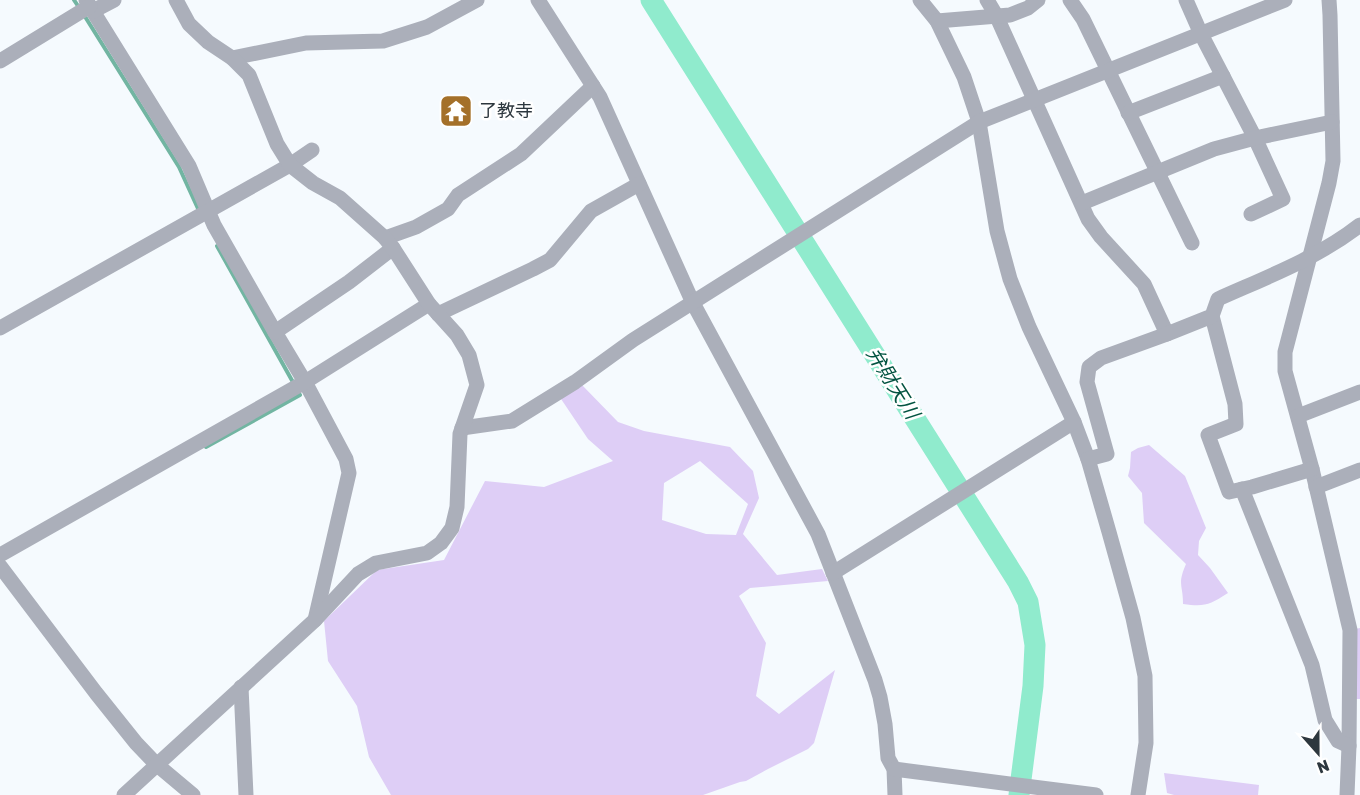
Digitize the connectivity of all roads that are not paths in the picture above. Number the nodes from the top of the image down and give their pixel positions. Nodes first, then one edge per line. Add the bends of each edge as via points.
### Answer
1 (114, 0) edge
2 (176, 0) edge
3 (538, 0) edge
4 (920, 0) edge
5 (987, 0) edge
6 (1038, 0) edge
7 (1070, 0) edge
8 (1186, 0) edge
9 (1285, 0) edge
10 (1329, 0) edge
11 (473, 1) edge
12 (90, 6) edge
13 (996, 15) junction
14 (937, 21) junction
15 (1201, 34) junction
16 (232, 58) junction
17 (0, 61) edge
18 (1107, 71) junction
19 (1223, 76) junction
20 (593, 86) junction
21 (1035, 99) junction
22 (1128, 113) junction
23 (979, 122) junction
24 (1332, 122) junction
25 (1255, 138) junction
26 (312, 150) dead end
27 (290, 165) junction
28 (1158, 172) junction
29 (639, 184) junction
30 (1082, 204) junction
31 (208, 211) junction
32 (1251, 214) dead end
33 (1360, 227) edge
34 (389, 243) junction
35 (1192, 243) dead end
36 (1310, 257) junction
37 (693, 303) junction
38 (433, 309) junction
39 (1212, 316) junction
40 (0, 328) edge
41 (275, 332) junction
42 (1167, 334) junction
43 (305, 382) junction
44 (1360, 393) edge
45 (1298, 416) junction
46 (1074, 422) junction
47 (462, 428) junction
48 (1088, 459) junction
49 (1312, 469) junction
50 (1360, 470) edge
51 (1316, 487) junction
52 (1242, 489) junction
53 (0, 555) edge
54 (0, 566) edge
55 (833, 573) junction
56 (315, 620) junction
57 (1355, 629) edge
58 (241, 687) junction
59 (1349, 746) junction
60 (156, 764) junction
61 (894, 769) junction
62 (124, 795) edge
63 (194, 795) edge
64 (246, 795) edge
65 (895, 795) edge
66 (1096, 795) edge
67 (1138, 795) edge
68 (1347, 795) edge

1 - 12 street
2 - 16 street via 189,24
3 - 20 street
4 - 14 street
5 - 13 street
6 - 13 street via 1010,15
7 - 18 street
8 - 15 street
9 - 15 street
10 - 24 street
11 - 16 street via 427,27 383,41 306,43
12 - 17 street
12 - 31 street via 189,166
13 - 14 street
13 - 21 street
14 - 23 street via 964,77
15 - 18 street
15 - 19 street
16 - 27 street via 249,75 277,144
18 - 21 street
18 - 22 street
19 - 22 street
19 - 25 street
20 - 29 street
20 - 34 street via 521,154 458,195 448,209
21 - 23 street
21 - 30 street
22 - 28 street
23 - 37 street
23 - 46 street via 997,231 1010,279
24 - 25 street
24 - 36 street via 1333,161
25 - 28 street via 1214,149
25 - 32 street via 1283,199
26 - 27 street
27 - 31 street
27 - 34 street via 340,198
28 - 30 street
28 - 35 street
29 - 37 street
29 - 38 street via 591,211 550,260
30 - 42 street via 1101,237 1144,284
31 - 40 street
31 - 41 street
33 - 36 street
34 - 38 street
34 - 41 street via 349,282
36 - 39 street via 1218,299
36 - 45 street via 1285,352 1285,371
37 - 47 street via 512,421
37 - 55 street via 818,534
38 - 43 street
38 - 47 street via 457,334 469,354 477,385
39 - 42 street
39 - 52 street via 1235,404 1236,424 1208,435 1229,492
41 - 43 street
42 - 48 street via 1101,358 1089,367 1087,382 1107,454
43 - 53 street
43 - 56 street via 346,459 349,473
44 - 45 street
45 - 49 street
46 - 48 street
46 - 55 street
47 - 56 street via 457,507 452,528 441,543 427,553 376,562 358,574
48 - 67 street via 1145,676 1146,743
49 - 51 street
49 - 52 street
50 - 51 street
51 - 57 street
52 - 59 street via 1312,665 1325,720 1338,741
54 - 60 street via 96,693
55 - 61 street via 875,680 888,758
56 - 58 street
57 - 59 street
58 - 60 street
58 - 64 street
59 - 68 street
60 - 62 street
60 - 63 street
61 - 65 street
61 - 66 street

